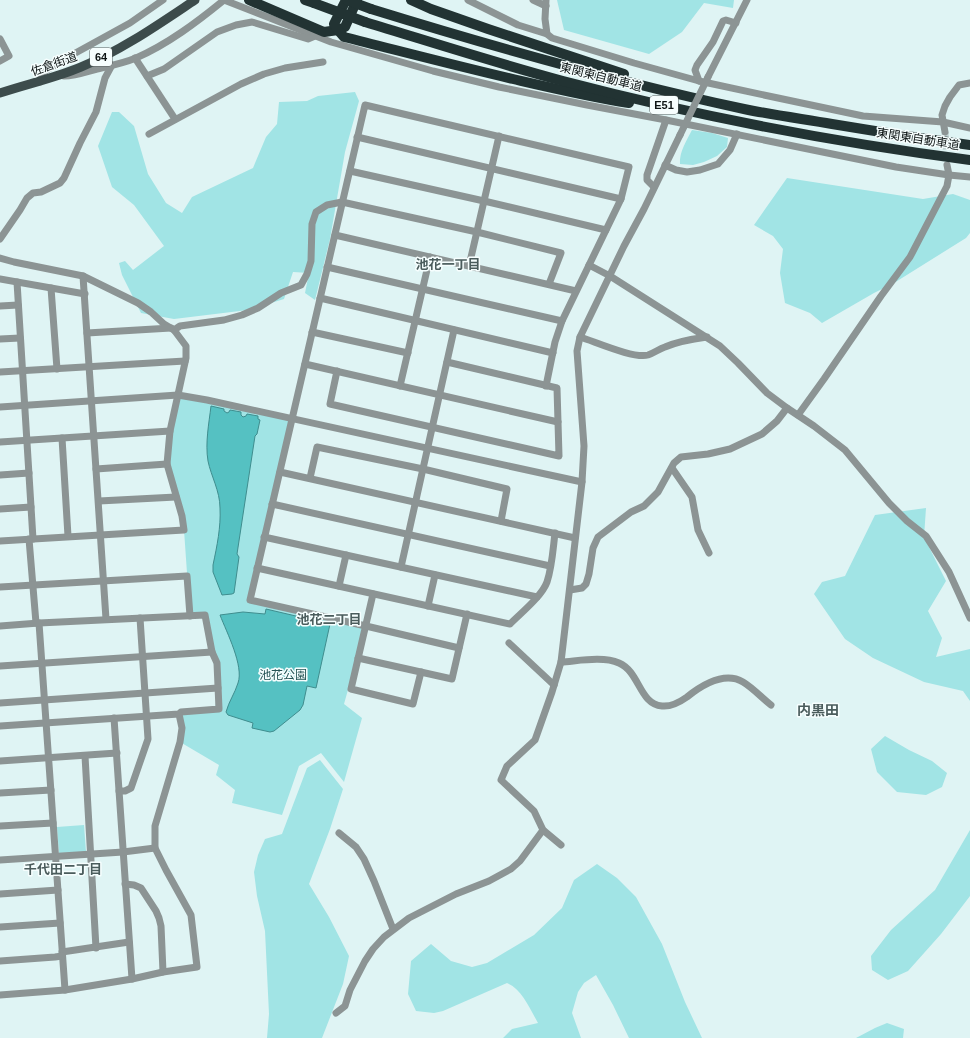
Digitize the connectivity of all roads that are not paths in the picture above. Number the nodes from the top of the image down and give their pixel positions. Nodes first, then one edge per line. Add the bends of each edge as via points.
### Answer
1 (163, 0) edge
2 (224, 0) edge
3 (249, 0) edge
4 (346, 0) edge
5 (357, 0) edge
6 (411, 0) edge
7 (468, 0) edge
8 (533, 0) edge
9 (747, 0) edge
10 (194, 1) edge
11 (309, 2) edge
12 (546, 3) edge
13 (736, 23) junction
14 (338, 30) junction
15 (547, 34) junction
16 (315, 36) junction
17 (0, 39) edge
18 (135, 58) junction
19 (0, 61) edge
20 (323, 62) dead end
21 (112, 65) junction
22 (60, 75) junction
23 (147, 76) junction
24 (699, 80) junction
25 (40, 82) junction
26 (970, 83) edge
27 (0, 94) edge
28 (704, 100) junction
29 (714, 117) junction
30 (175, 119) junction
31 (666, 120) junction
32 (943, 122) junction
33 (970, 128) edge
34 (945, 132) tunnel mouth
35 (149, 134) dead end
36 (737, 134) junction
37 (499, 136) junction
38 (357, 137) junction
39 (970, 145) edge
40 (970, 160) edge
41 (665, 165) junction
42 (947, 165) tunnel mouth
43 (492, 168) junction
44 (350, 171) junction
45 (949, 175) junction
46 (970, 177) edge
47 (654, 187) junction
48 (621, 199) junction
49 (484, 200) junction
50 (342, 202) junction
51 (606, 230) junction
52 (477, 232) junction
53 (335, 234) junction
54 (0, 239) edge
55 (430, 257) junction
56 (0, 258) edge
57 (589, 265) junction
58 (469, 266) junction
59 (327, 267) junction
60 (83, 276) junction
61 (610, 276) junction
62 (0, 279) edge
63 (17, 282) junction
64 (549, 284) junction
65 (51, 288) junction
66 (423, 289) junction
67 (576, 291) junction
68 (85, 294) junction
69 (320, 298) junction
70 (18, 305) junction
71 (0, 306) edge
72 (416, 321) junction
73 (562, 321) junction
74 (173, 329) junction
75 (454, 330) junction
76 (312, 332) junction
77 (87, 333) junction
78 (580, 337) junction
79 (707, 337) junction
80 (20, 338) junction
81 (0, 339) edge
82 (408, 353) junction
83 (553, 353) junction
84 (185, 361) junction
85 (447, 362) junction
86 (305, 364) junction
87 (90, 367) junction
88 (57, 369) junction
89 (22, 371) junction
90 (0, 372) edge
91 (337, 372) junction
92 (400, 386) junction
93 (546, 386) junction
94 (440, 395) junction
95 (178, 396) junction
96 (92, 401) junction
97 (24, 405) junction
98 (0, 407) edge
99 (787, 408) junction
100 (798, 415) junction
101 (292, 418) junction
102 (558, 422) junction
103 (432, 427) junction
104 (170, 432) junction
105 (94, 436) junction
106 (62, 438) junction
107 (27, 440) junction
108 (0, 442) edge
109 (428, 448) junction
110 (167, 464) junction
111 (672, 468) junction
112 (96, 469) junction
113 (423, 469) junction
114 (280, 472) junction
115 (29, 474) junction
116 (0, 475) edge
117 (310, 478) junction
118 (582, 482) junction
119 (176, 497) junction
120 (99, 501) junction
121 (415, 502) junction
122 (272, 504) junction
123 (31, 507) junction
124 (0, 509) edge
125 (501, 521) junction
126 (555, 533) junction
127 (101, 534) junction
128 (408, 534) junction
129 (68, 536) junction
130 (264, 537) junction
131 (575, 538) junction
132 (31, 539) junction
133 (0, 541) edge
134 (709, 553) dead end
135 (346, 555) junction
136 (550, 566) junction
137 (401, 567) junction
138 (257, 568) junction
139 (435, 575) junction
140 (104, 580) junction
141 (33, 585) junction
142 (339, 586) junction
143 (0, 587) edge
144 (570, 590) junction
145 (373, 594) junction
146 (537, 597) junction
147 (428, 606) junction
148 (467, 614) junction
149 (190, 616) junction
150 (140, 618) junction
151 (970, 618) edge
152 (106, 619) junction
153 (37, 623) junction
154 (0, 626) edge
155 (366, 626) junction
156 (509, 643) dead end
157 (459, 648) junction
158 (212, 652) junction
159 (143, 657) junction
160 (358, 658) junction
161 (561, 662) junction
162 (42, 663) junction
163 (0, 666) edge
164 (421, 672) junction
165 (554, 685) junction
166 (218, 688) junction
167 (145, 693) junction
168 (44, 700) junction
169 (0, 703) edge
170 (771, 705) dead end
171 (179, 714) junction
172 (147, 716) junction
173 (114, 718) junction
174 (46, 723) junction
175 (0, 726) edge
176 (117, 754) junction
177 (85, 756) junction
178 (49, 758) junction
179 (0, 761) edge
180 (51, 790) junction
181 (119, 792) junction
182 (0, 793) edge
183 (53, 823) junction
184 (0, 826) edge
185 (543, 830) junction
186 (339, 832) dead end
187 (561, 845) dead end
188 (155, 848) junction
189 (123, 852) junction
190 (90, 854) junction
191 (56, 856) junction
192 (0, 860) edge
193 (125, 884) junction
194 (58, 890) junction
195 (0, 894) edge
196 (60, 923) junction
197 (0, 926) edge
198 (393, 929) junction
199 (129, 942) junction
200 (96, 948) junction
201 (62, 954) junction
202 (0, 961) edge
203 (163, 972) junction
204 (132, 980) junction
205 (65, 990) junction
206 (0, 995) edge
207 (336, 1013) dead end

1 - 25 street via 130,23 42,73
2 - 16 street
2 - 18 street via 183,31
3 - 14 highway via 324,32
4 - 14 highway via 334,24
4 - 28 highway, 東関東自動車道 / E51, bridge via 467,38
5 - 14 highway via 346,27
6 - 28 highway via 521,41
7 - 15 street via 518,25
8 - 12 street
9 - 13 street
10 - 22 main road, 佐倉街道 / 64 via 108,54
11 - 29 highway, 東関東自動車道 / E51, bridge via 462,52 562,80
12 - 15 street
13 - 24 street via 723,21 695,70
13 - 41 street, bridge
14 - 29 highway via 344,37 543,86 597,98
15 - 24 street via 552,38 634,63
16 - 23 street via 308,39 252,22 236,25 217,32 164,69
16 - 31 street via 426,69 499,87
17 - 19 street via 9,56
18 - 21 street
18 - 23 street
20 - 30 street via 264,74
21 - 22 street via 69,76
21 - 54 street via 105,78 96,112 64,178 60,183 41,192 33,192
22 - 25 main road, 佐倉街道 / 64
23 - 30 street
24 - 32 street via 863,116
25 - 27 main road, 佐倉街道 / 64
26 - 32 street via 960,85 950,97 942,115
28 - 39 highway, 東関東自動車道 / E51 via 787,117
29 - 40 highway, 東関東自動車道 / E51 via 786,132
30 - 35 street
31 - 36 street
31 - 47 street via 647,175 647,180
32 - 33 street
32 - 34 street
36 - 41 street via 730,150 718,164 687,172
36 - 45 street via 896,167
37 - 38 street via 365,105
37 - 43 street
37 - 48 street via 629,167
38 - 43 street
38 - 44 street
41 - 47 street
42 - 45 street
43 - 48 street
43 - 49 street
44 - 49 street
44 - 50 street
45 - 46 street
45 - 100 street via 947,186 910,257
47 - 61 street
48 - 51 street
49 - 51 street
49 - 52 street
50 - 52 street
50 - 53 street
50 - 74 street via 327,204 316,212 312,224 310,261 301,285 242,315
51 - 57 street
52 - 58 street
52 - 64 street via 561,253
53 - 55 street
53 - 59 street
55 - 58 street
55 - 66 street
56 - 60 street
57 - 61 street
57 - 67 street
58 - 64 street
59 - 66 street
59 - 69 street
60 - 68 street
60 - 74 street via 144,307
61 - 78 street
61 - 79 street
62 - 63 street
63 - 65 street
63 - 70 street
64 - 67 street
65 - 68 street
65 - 88 street
66 - 72 street
66 - 73 street
67 - 73 street
68 - 77 street
69 - 72 street
69 - 76 street
70 - 71 street
70 - 80 street
72 - 75 street
72 - 82 street
73 - 83 street
74 - 77 street
74 - 84 street via 186,346
75 - 83 street
75 - 85 street
76 - 82 street
76 - 86 street
77 - 87 street
78 - 79 street via 638,356 648,355 682,341
78 - 118 street via 577,351 584,446
79 - 99 street via 720,346 767,393
80 - 81 street
80 - 89 street
82 - 92 street
83 - 93 street
84 - 87 street
84 - 95 street
85 - 93 street
85 - 94 street
86 - 91 street
86 - 101 street
87 - 88 street
87 - 96 street
88 - 89 street
89 - 90 street
89 - 97 street
91 - 92 street
91 - 103 street via 330,404
92 - 94 street
93 - 102 street via 557,388
94 - 102 street
94 - 103 street
95 - 96 street
95 - 101 street
95 - 104 street
96 - 97 street
96 - 105 street
97 - 98 street
97 - 107 street
99 - 100 street
99 - 111 street via 762,434 730,449 681,457
100 - 151 street via 845,450 889,503 926,536 949,572
101 - 109 street
101 - 114 street
102 - 103 street via 559,456
103 - 109 street
104 - 105 street
104 - 110 street
105 - 106 street
105 - 112 street
106 - 107 street
106 - 129 street
107 - 108 street
107 - 115 street
109 - 113 street
109 - 118 street
110 - 112 street
110 - 119 street
111 - 134 street via 692,498 698,530
111 - 144 street via 658,492 644,506 598,537 593,548 586,584 582,588
112 - 120 street
113 - 117 street via 317,447
113 - 121 street
113 - 125 street via 507,489
114 - 117 street
114 - 122 street
115 - 116 street
115 - 123 street
117 - 121 street
118 - 131 street
119 - 120 street
119 - 127 street via 184,530
120 - 127 street
121 - 125 street
121 - 128 street
122 - 128 street
122 - 130 street
123 - 124 street
123 - 132 street
125 - 126 street
126 - 131 street
126 - 136 street
127 - 129 street
127 - 140 street
128 - 136 street
128 - 137 street
129 - 132 street
130 - 135 street
130 - 138 street
131 - 144 street
132 - 133 street
132 - 141 street
135 - 137 street
135 - 142 street
136 - 146 street via 546,583
137 - 139 street
138 - 142 street
138 - 155 street via 250,600
139 - 146 street
139 - 147 street
140 - 141 street
140 - 149 street via 188,576
140 - 152 street
141 - 143 street
141 - 153 street
142 - 145 street
144 - 161 street
145 - 147 street
145 - 155 street
146 - 148 street via 510,624
147 - 148 street
148 - 157 street
149 - 150 street
149 - 158 street via 205,615
150 - 152 street
150 - 159 street
152 - 153 street
153 - 154 street
153 - 162 street
155 - 157 street
155 - 160 street
156 - 165 street
157 - 164 street via 452,679
158 - 159 street
158 - 166 street via 217,663
159 - 162 street
159 - 167 street
160 - 164 street
160 - 164 street via 351,690 413,704
161 - 165 street
161 - 170 street via 610,660 620,663 638,684 645,698 653,704 662,706 672,706 681,702 699,687 725,678 743,682
162 - 163 street
162 - 168 street
165 - 185 street via 535,740 507,766 501,780 534,811
166 - 167 street
166 - 171 street via 219,709
167 - 168 street
167 - 172 street
168 - 169 street
168 - 174 street
171 - 172 street
171 - 188 street via 182,728 180,742 155,826
172 - 173 street
172 - 181 street via 148,739 131,788
173 - 174 street
173 - 176 street
174 - 175 street
174 - 178 street
176 - 177 street
176 - 181 street
177 - 178 street
177 - 190 street
178 - 179 street
178 - 180 street
180 - 182 street
180 - 183 street
181 - 189 street
183 - 184 street
183 - 191 street
185 - 187 street
185 - 198 street via 511,869 408,918
186 - 198 street via 356,847 364,859
188 - 189 street
188 - 203 street via 191,915 197,967
189 - 190 street
189 - 193 street
190 - 191 street
190 - 200 street
191 - 192 street
191 - 194 street
193 - 199 street
193 - 203 street via 141,888 156,911 161,926
194 - 195 street
194 - 196 street
196 - 197 street
196 - 201 street
198 - 207 street via 373,949 350,990 345,1006
199 - 200 street
199 - 204 street
200 - 201 street
201 - 202 street via 55,958
201 - 205 street
203 - 204 street
204 - 205 street
205 - 206 street

